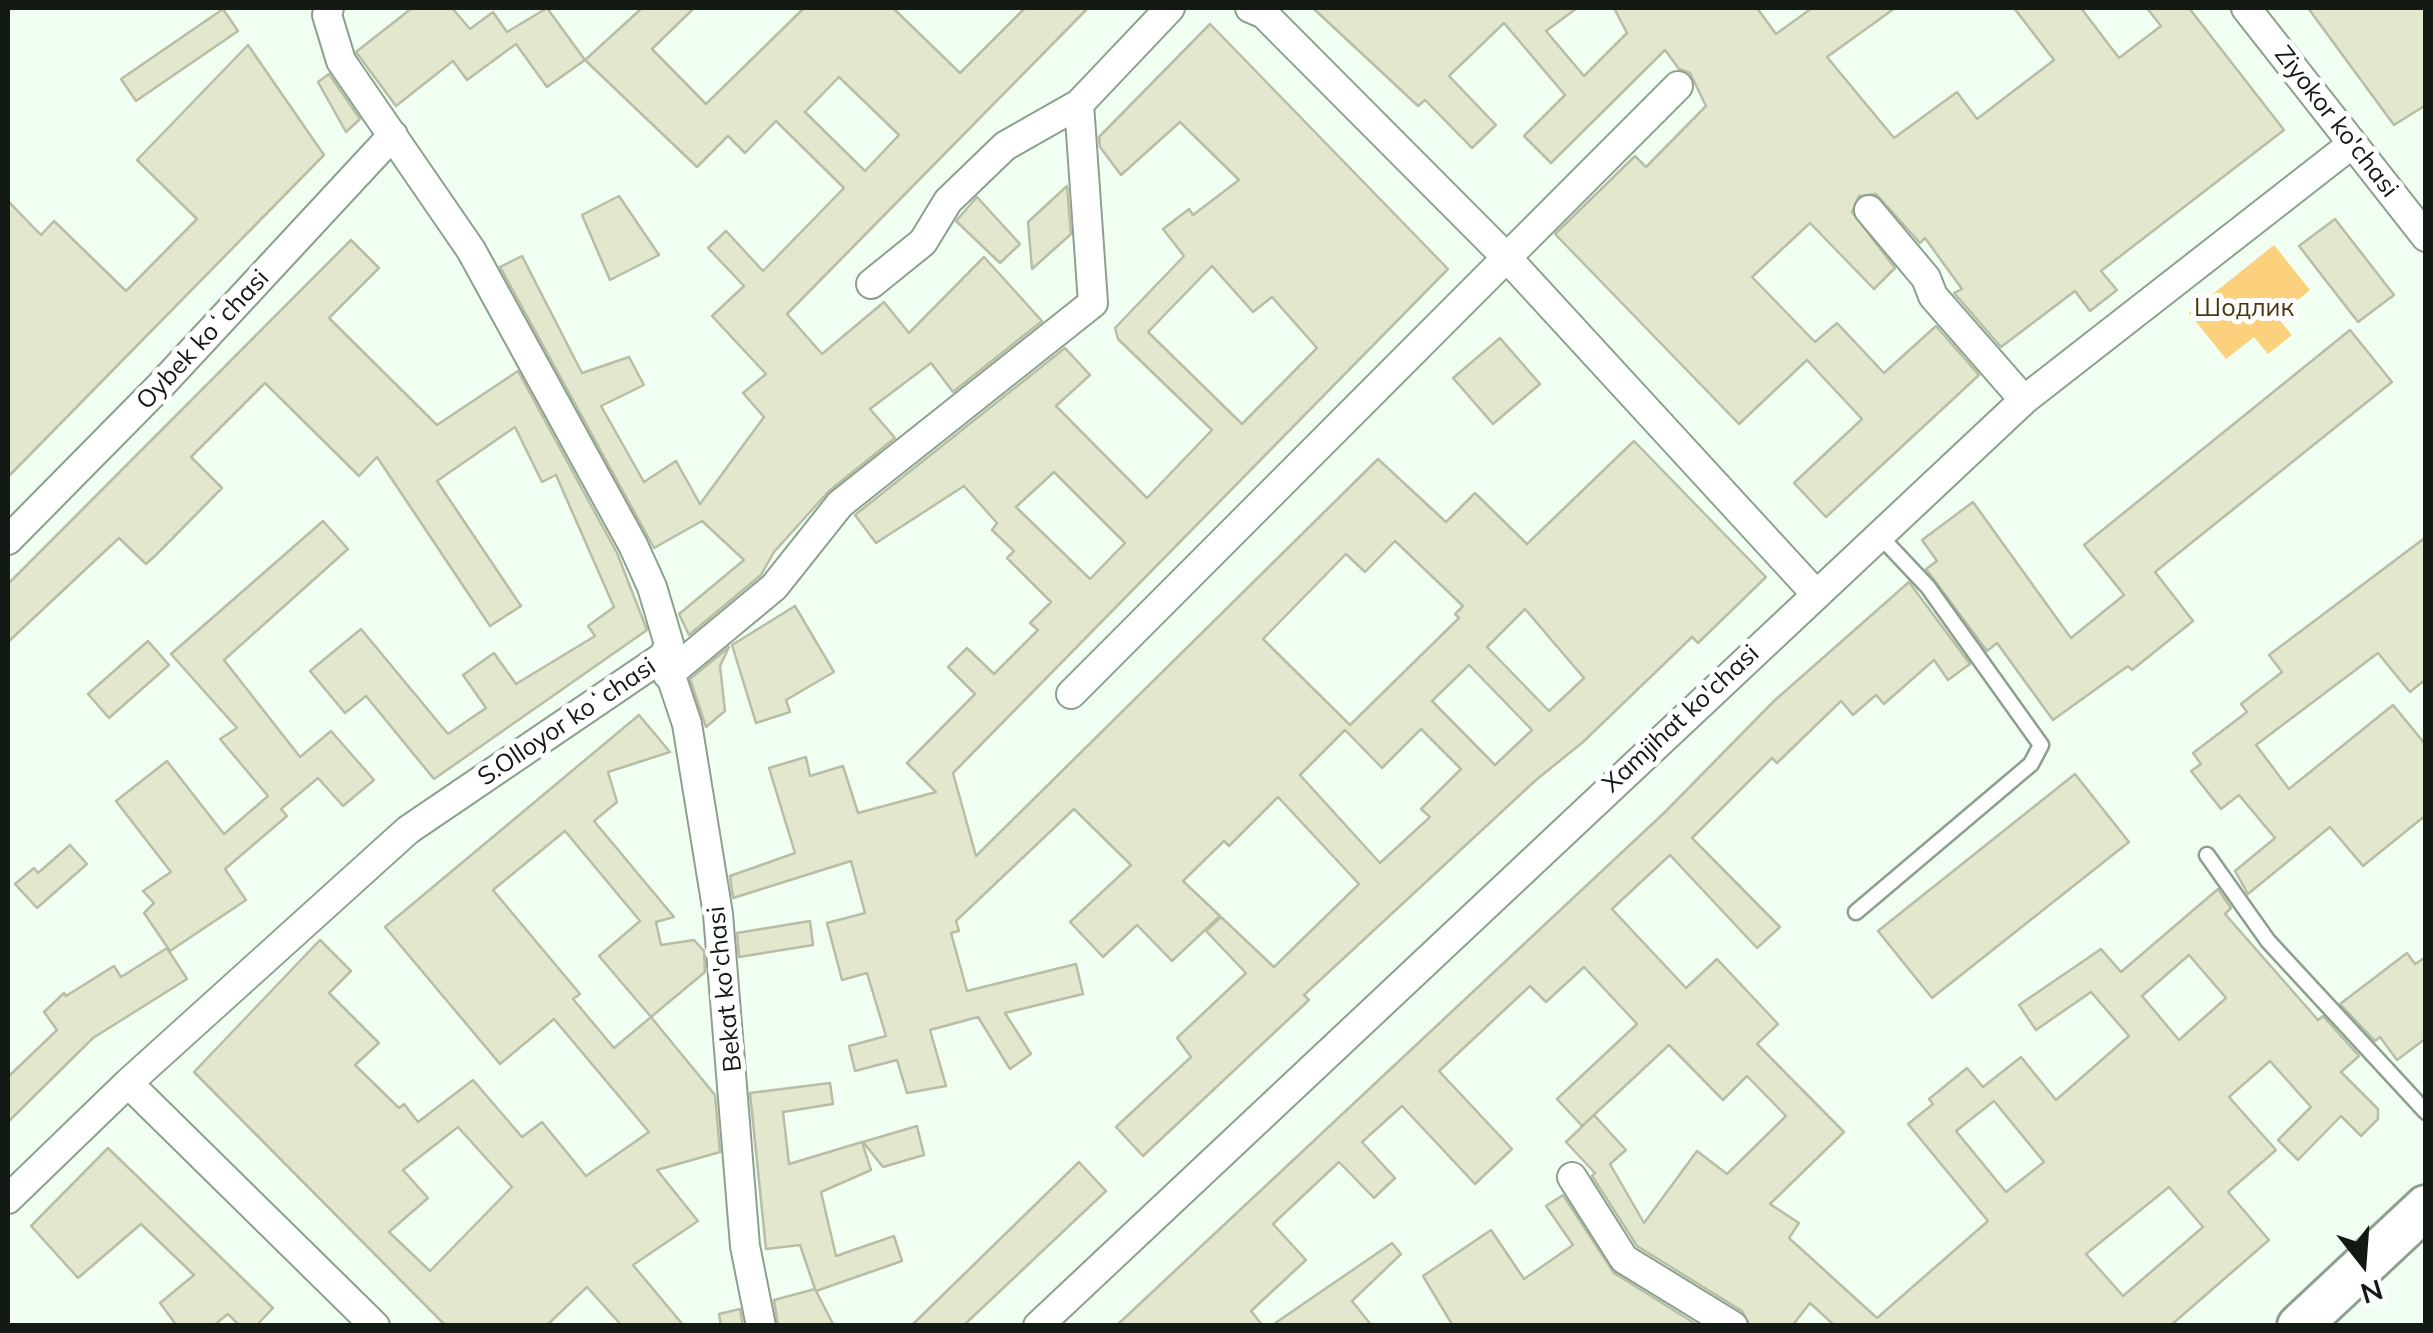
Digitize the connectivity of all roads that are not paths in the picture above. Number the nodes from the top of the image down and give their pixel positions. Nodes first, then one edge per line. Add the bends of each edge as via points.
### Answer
1 (1170, 8) edge
2 (1250, 8) edge
3 (2246, 8) edge
4 (325, 10) edge
5 (1678, 86) dead end
6 (1078, 104) junction
7 (394, 135) junction
8 (2352, 144) junction
9 (1869, 210) dead end
10 (2426, 237) edge
11 (1509, 260) junction
12 (871, 284) dead end
13 (2024, 400) junction
14 (1878, 534) junction
15 (8, 540) edge
16 (1814, 593) junction
17 (666, 666) junction
18 (1071, 694) dead end
19 (2207, 855) dead end
20 (1856, 912) dead end
21 (128, 1083) junction
22 (2426, 1112) edge
23 (1572, 1177) dead end
24 (11, 1190) edge
25 (2426, 1207) edge
26 (375, 1326) edge
27 (761, 1326) edge
28 (1038, 1326) edge
29 (1733, 1326) edge
30 (2299, 1326) edge

1 - 6 street
2 - 11 street via 1264,14
3 - 8 street, Ziyokor ko'chasi
4 - 7 street, S.Olloyor koʻchasi via 342,62
5 - 11 street
6 - 12 street via 1005,146 948,201 923,242
6 - 17 street via 1093,303 840,504 774,587
7 - 15 street, Oybek koʻchasi
7 - 17 street, S.Olloyor koʻchasi via 471,250 633,545 665,623
8 - 10 street, Ziyokor ko'chasi
8 - 13 street, Xamjihat ko'chasi
9 - 13 street via 1926,278 1932,296
11 - 16 street
11 - 18 street
13 - 14 street, Xamjihat ko'chasi
14 - 16 street, Xamjihat ko'chasi
14 - 20 lane via 1928,586 2041,745 2030,764
16 - 28 street, Xamjihat ko'chasi
17 - 21 street, S.Olloyor koʻchasi via 408,830
17 - 27 street, Bekat ko'chasi via 687,724 718,914 745,1246
19 - 22 lane via 2268,941
21 - 24 street, S.Olloyor koʻchasi
21 - 26 street
23 - 29 street via 1624,1258
25 - 30 main road

